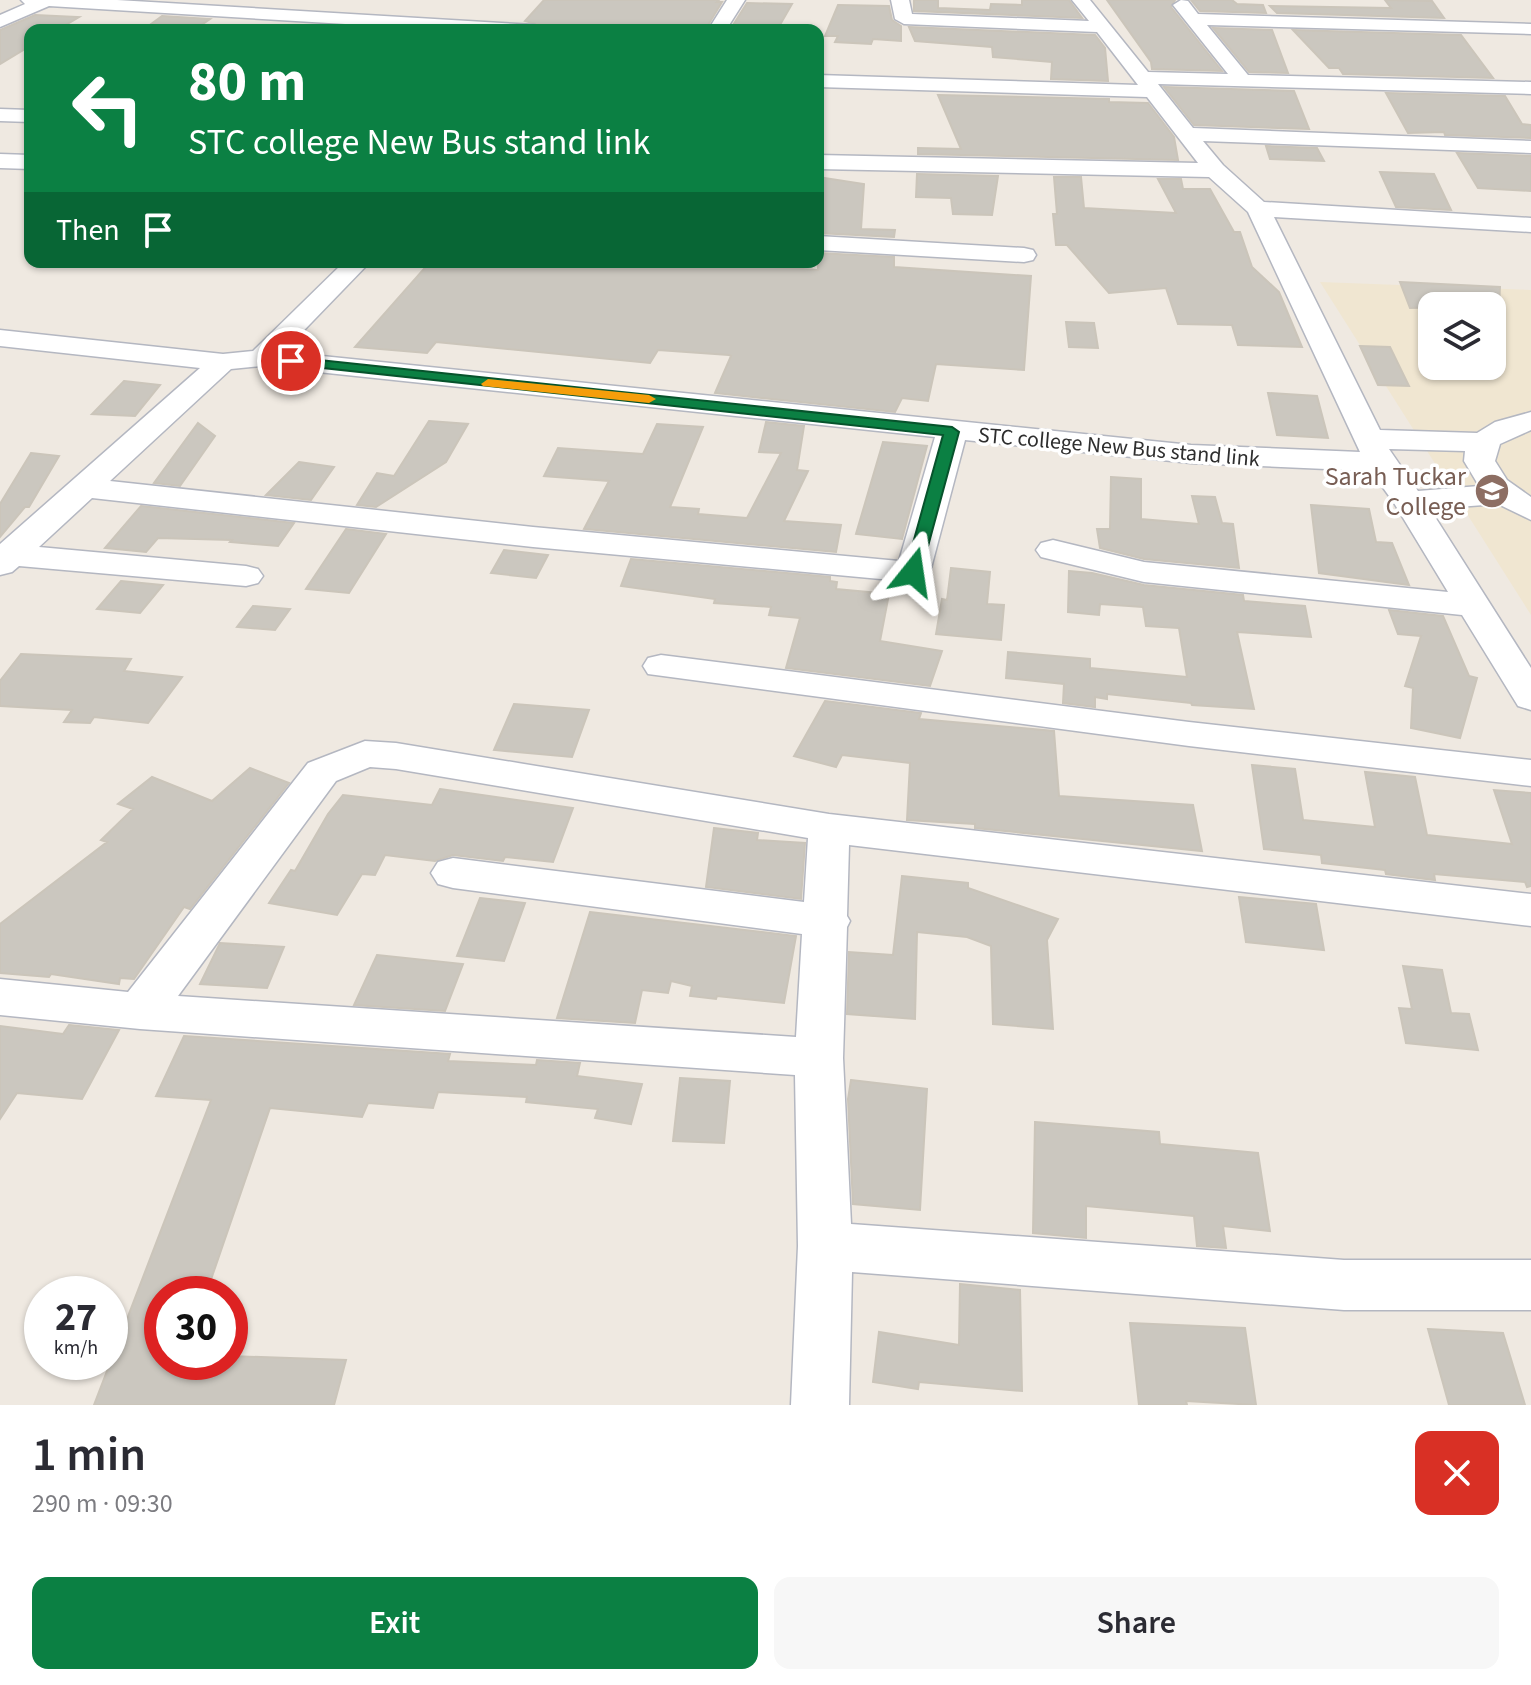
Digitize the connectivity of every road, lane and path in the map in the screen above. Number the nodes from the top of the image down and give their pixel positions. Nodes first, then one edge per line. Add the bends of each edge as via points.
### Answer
1 (270, 0) edge
2 (736, 0) edge
3 (900, 0) edge
4 (1081, 0) edge
5 (1176, 0) edge
6 (37, 1) edge
7 (91, 3) edge
8 (1380, 5) dead end
9 (1445, 9) dead end
10 (253, 14) junction
11 (1194, 19) junction
12 (0, 22) edge
13 (241, 24) edge
14 (429, 24) edge
15 (721, 24) edge
16 (1396, 25) junction
17 (1100, 27) junction
18 (1461, 27) junction
19 (1531, 29) edge
20 (1212, 42) junction
21 (1244, 42) dead end
22 (824, 81) edge
23 (1243, 81) junction
24 (1146, 84) junction
25 (1531, 88) edge
26 (0, 115) edge
27 (24, 116) edge
28 (1189, 134) junction
29 (1531, 147) edge
30 (0, 161) edge
31 (24, 162) edge
32 (824, 162) edge
33 (1215, 170) junction
34 (1258, 209) junction
35 (1531, 225) edge
36 (824, 243) edge
37 (1024, 255) dead end
38 (352, 268) edge
39 (0, 327) edge
40 (0, 338) edge
41 (261, 358) junction
42 (223, 362) junction
43 (1531, 421) edge
44 (952, 432) junction
45 (1483, 442) junction
46 (1374, 450) junction
47 (84, 488) junction
48 (1502, 494) junction
49 (1409, 501) junction
50 (1531, 510) edge
51 (1053, 550) dead end
52 (4, 558) edge
53 (246, 576) dead end
54 (1471, 605) junction
55 (661, 666) dead end
56 (1531, 698) edge
57 (1531, 773) edge
58 (829, 828) junction
59 (453, 873) dead end
60 (1531, 910) edge
61 (828, 921) junction
62 (0, 997) edge
63 (140, 1011) junction
64 (819, 1058) junction
65 (825, 1246) junction
66 (1531, 1285) edge
67 (820, 1405) edge

1 - 10 street
2 - 15 street
3 - 17 street via 904,19
4 - 17 street
5 - 11 street
6 - 7 street
6 - 12 street
7 - 10 street
8 - 16 street
9 - 18 street
10 - 13 street
10 - 14 street
11 - 16 street
11 - 20 street
16 - 18 street
17 - 24 street
18 - 19 street
20 - 21 street
20 - 23 street
22 - 24 street
23 - 24 street
23 - 25 street
24 - 28 street
26 - 27 street
28 - 29 street
28 - 33 street
30 - 31 street
32 - 33 street
33 - 34 street
34 - 35 street
34 - 46 street
36 - 37 street
38 - 41 street
39 - 41 street
40 - 42 street, STC college New Bus stand link
41 - 42 street, STC college New Bus stand link
41 - 44 street, STC college New Bus stand link
42 - 47 street
43 - 45 street via 1502,429
44 - 46 street, STC college New Bus stand link via 1191,454
44 - 47 street via 913,572
45 - 46 street, STC college New Bus stand link
45 - 48 street via 1480,469
46 - 49 street
47 - 52 street
48 - 49 street
48 - 50 street
49 - 54 street
51 - 54 street via 1144,572
52 - 53 street
54 - 56 street
55 - 57 street
58 - 60 street
58 - 61 street
58 - 63 street via 365,754 322,772
59 - 61 street
61 - 64 street
62 - 63 street
63 - 64 street
64 - 65 street
65 - 66 street via 1344,1285
65 - 67 street

